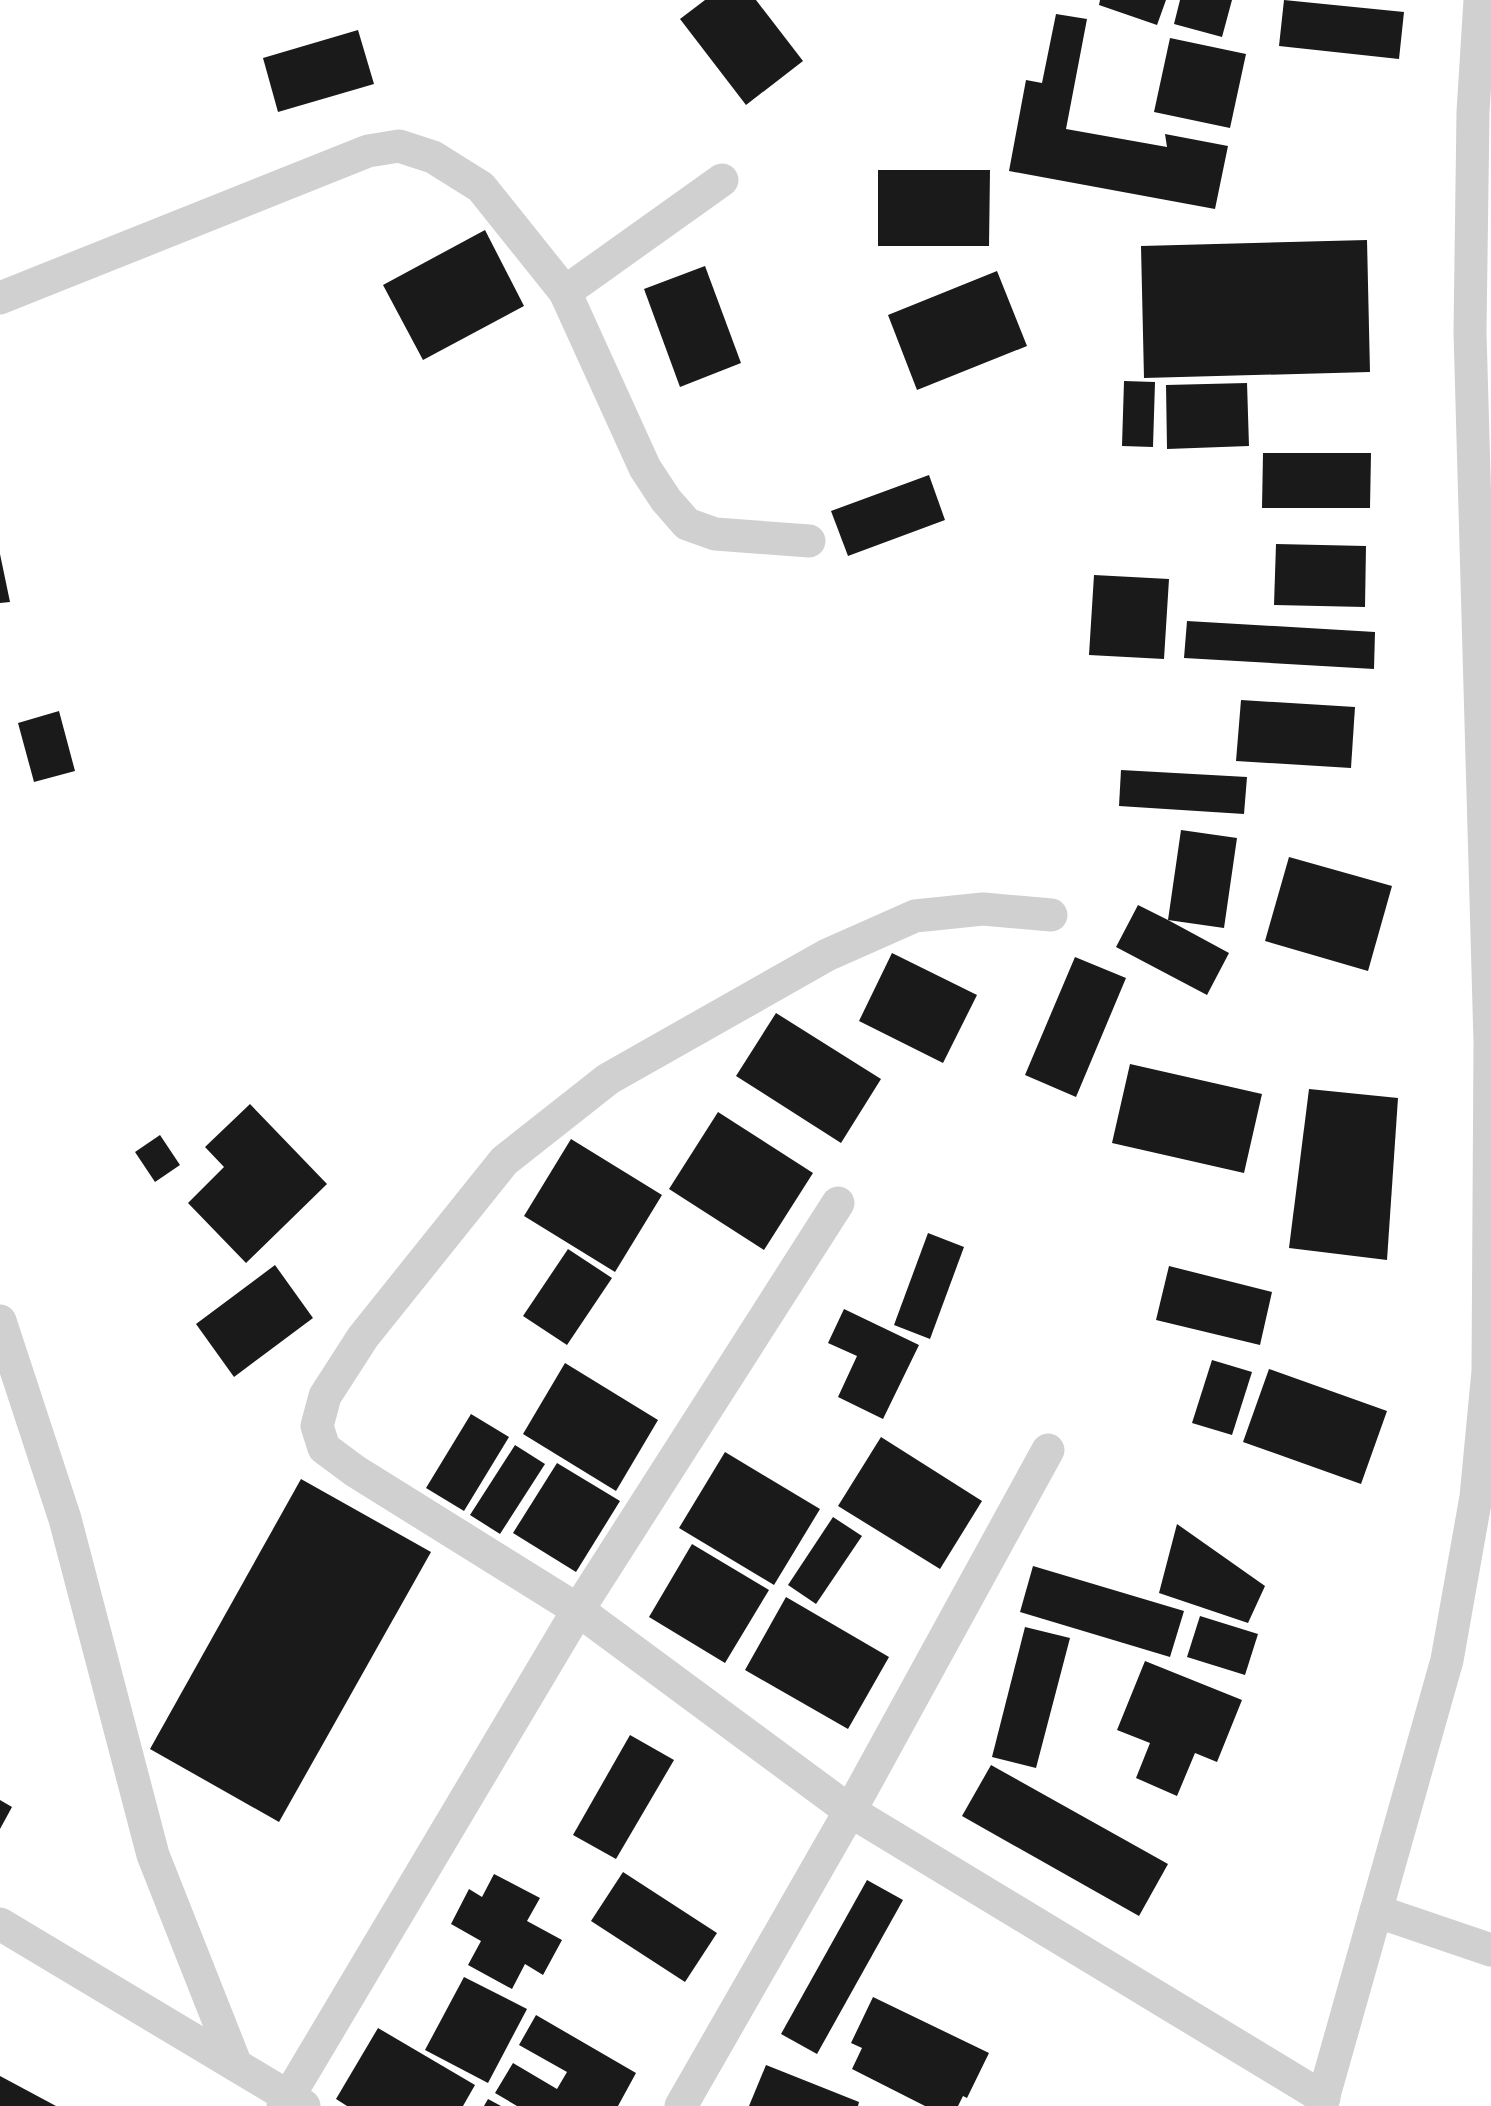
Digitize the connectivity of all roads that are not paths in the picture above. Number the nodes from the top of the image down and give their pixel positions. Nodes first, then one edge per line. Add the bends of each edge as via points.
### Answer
1 (1483, 13) edge
2 (722, 180) dead end
3 (565, 292) junction
4 (0, 298) edge
5 (809, 541) dead end
6 (1487, 728) edge
7 (1052, 915) dead end
8 (838, 1203) dead end
9 (0, 1321) edge
10 (1048, 1450) dead end
11 (578, 1610) junction
12 (850, 1811) junction
13 (1377, 1911) junction
14 (4, 1935) edge
15 (1491, 1950) edge
16 (236, 2065) junction
17 (1322, 2102) edge
18 (292, 2103) edge
19 (681, 2106) edge

1 - 6 street via 1470,332
2 - 3 street
3 - 4 street via 481,187 433,157 399,146 368,151
3 - 5 street via 645,468 687,524 715,534
6 - 13 street via 1488,1371 1476,1497 1447,1660
7 - 11 street via 983,909 915,916 827,955 608,1079 504,1161 363,1337 325,1396 317,1426 324,1448
8 - 11 street
9 - 16 street via 65,1519 153,1855
10 - 12 street
11 - 12 street
11 - 18 street
12 - 17 street
12 - 19 street
13 - 15 street
13 - 17 street
14 - 16 street
16 - 18 street

